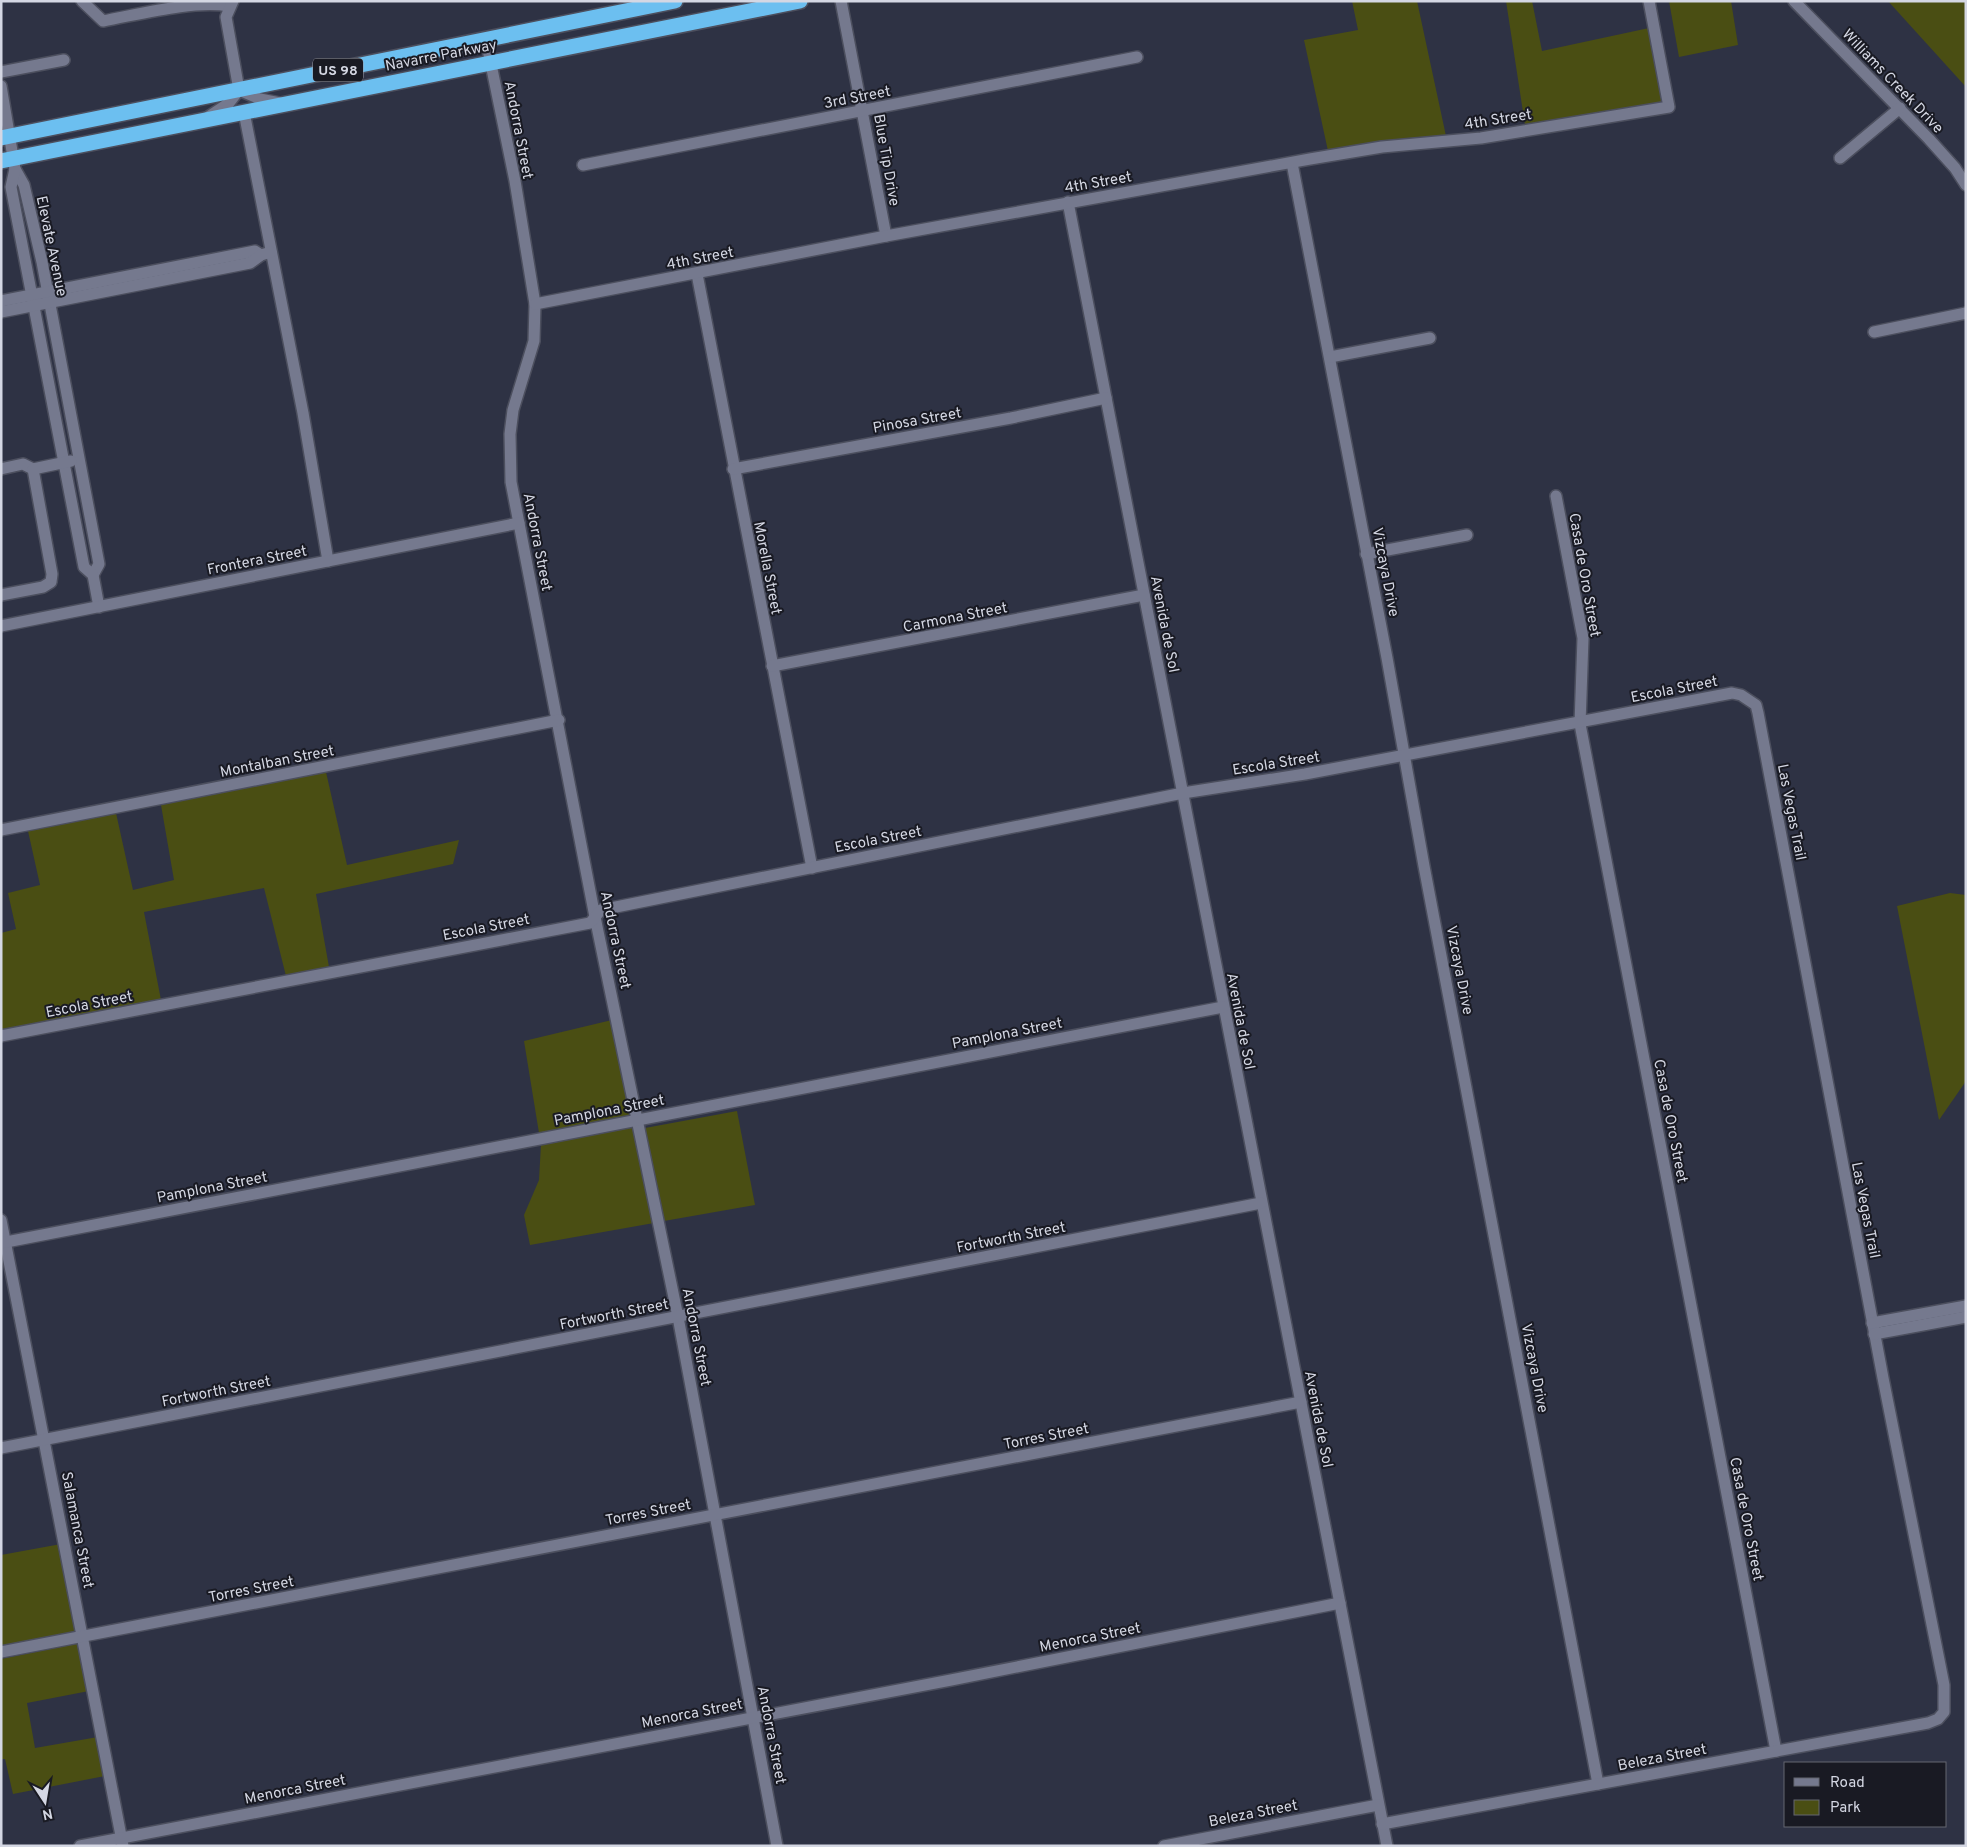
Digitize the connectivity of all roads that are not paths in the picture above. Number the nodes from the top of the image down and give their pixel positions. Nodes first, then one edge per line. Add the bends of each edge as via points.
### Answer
1 (82, 1) edge
2 (675, 1) edge
3 (800, 1) edge
4 (841, 1) edge
5 (1650, 1) edge
6 (1794, 1) edge
7 (231, 4) edge
8 (486, 40) junction
9 (1137, 57) dead end
10 (64, 60) dead end
11 (491, 63) junction
12 (1, 72) edge
13 (1, 86) edge
14 (240, 90) junction
15 (285, 104) junction
16 (1900, 108) junction
17 (863, 111) junction
18 (244, 112) junction
19 (202, 121) junction
20 (6, 137) edge
21 (1840, 158) dead end
22 (10, 163) edge
23 (1292, 163) junction
24 (583, 165) dead end
25 (1966, 185) edge
26 (1068, 202) junction
27 (886, 236) junction
28 (266, 253) junction
29 (697, 274) junction
30 (47, 292) junction
31 (1, 300) edge
32 (33, 300) junction
33 (535, 304) junction
34 (50, 309) junction
35 (1, 312) edge
36 (1966, 313) edge
37 (1874, 332) dead end
38 (1430, 338) dead end
39 (1330, 357) junction
40 (1106, 398) junction
41 (80, 460) junction
42 (64, 462) junction
43 (1, 469) edge
44 (33, 469) junction
45 (734, 469) junction
46 (1556, 496) dead end
47 (519, 523) junction
48 (1467, 535) dead end
49 (1366, 554) junction
50 (328, 561) junction
51 (93, 575) junction
52 (1, 595) edge
53 (1144, 595) junction
54 (99, 607) junction
55 (1, 626) edge
56 (772, 666) junction
57 (1758, 713) joint
58 (559, 720) junction
59 (1580, 724) junction
60 (1404, 755) junction
61 (1183, 793) junction
62 (1, 830) edge
63 (812, 868) junction
64 (595, 916) junction
65 (1223, 1007) junction
66 (1, 1036) edge
67 (638, 1120) junction
68 (1261, 1203) junction
69 (1, 1220) edge
70 (4, 1243) edge
71 (1966, 1306) edge
72 (678, 1317) junction
73 (1966, 1317) edge
74 (1873, 1328) junction
75 (1301, 1402) junction
76 (46, 1440) junction
77 (1, 1448) edge
78 (714, 1515) junction
79 (1340, 1603) junction
80 (84, 1637) junction
81 (1, 1652) edge
82 (1944, 1712) joint
83 (753, 1716) junction
84 (1776, 1751) junction
85 (1598, 1784) junction
86 (1378, 1805) junction
87 (1382, 1824) junction
88 (123, 1842) edge
89 (80, 1846) edge
90 (777, 1846) edge
91 (1164, 1846) edge
92 (1387, 1846) edge

1 - 7 street via 104,21 200,3
2 - 8 highway, Navarre Parkway / US 98
3 - 11 highway, Navarre Parkway / US 98
4 - 17 street, Blue Tip Drive
5 - 23 street, 4th Street via 1669,107 1481,138 1382,147
6 - 16 street, Williams Creek Drive
7 - 14 street via 226,17
8 - 11 street, Andorra Street
8 - 14 highway, Navarre Parkway / US 98
9 - 17 street, 3rd Street
10 - 12 street
11 - 15 highway, Navarre Parkway / US 98
11 - 33 street, Andorra Street
13 - 20 street
14 - 15 street via 260,99
14 - 19 street via 229,103
14 - 20 highway, Navarre Parkway / US 98
15 - 18 highway, Navarre Parkway / US 98
16 - 21 street
16 - 25 street, Williams Creek Drive via 1955,168
17 - 24 street, 3rd Street
17 - 27 street, Blue Tip Drive
18 - 19 highway, Navarre Parkway / US 98
18 - 28 street
19 - 22 highway, Navarre Parkway / US 98
20 - 22 street
22 - 30 street, Elevate Avenue via 24,185
22 - 32 street
23 - 26 street, 4th Street
23 - 39 street, Vizcaya Drive
26 - 27 street, 4th Street
26 - 40 street, Avenida de Sol
27 - 29 street, 4th Street
28 - 30 street via 255,251
28 - 34 street via 250,264
28 - 50 street via 303,413
29 - 33 street, 4th Street
29 - 45 street, Morella Street
30 - 32 street
30 - 34 street, Elevate Avenue
31 - 32 street
32 - 34 street
32 - 35 street
32 - 42 street
33 - 47 street, Andorra Street via 534,341 513,410 510,434 511,482
34 - 41 street, Elevate Avenue
36 - 37 street
38 - 39 street
39 - 49 street, Vizcaya Drive
40 - 45 street, Pinosa Street
40 - 53 street, Avenida de Sol
41 - 42 street
41 - 51 street, Elevate Avenue via 99,564
42 - 44 street
42 - 51 street via 84,567
43 - 44 street via 23,464
44 - 52 street via 51,582 43,587
45 - 56 street, Morella Street
46 - 59 street, Casa de Oro Street via 1583,638
47 - 50 street, Frontera Street
47 - 58 street, Andorra Street
48 - 49 street
49 - 60 street, Vizcaya Drive
50 - 54 street, Frontera Street
51 - 54 street
53 - 56 street, Carmona Street
53 - 61 street, Avenida de Sol
54 - 55 street, Frontera Street
56 - 63 street, Morella Street
57 - 59 street, Escola Street via 1756,705 1732,693
57 - 74 street, Las Vegas Trail
58 - 62 street, Montalban Street
58 - 64 street, Andorra Street
59 - 60 street, Escola Street
59 - 84 street, Casa de Oro Street
60 - 61 street, Escola Street
60 - 85 street, Vizcaya Drive
61 - 63 street, Escola Street
61 - 65 street, Avenida de Sol
63 - 64 street, Escola Street via 601,910
64 - 66 street, Escola Street via 590,923
64 - 67 street, Andorra Street
65 - 67 street, Pamplona Street
65 - 68 street, Avenida de Sol
67 - 70 street, Pamplona Street
67 - 72 street, Andorra Street
68 - 72 street, Fortworth Street
68 - 75 street, Avenida de Sol
69 - 70 street, Salamanca Street
70 - 76 street, Salamanca Street
71 - 74 street
72 - 76 street, Fortworth Street
72 - 78 street, Andorra Street
73 - 74 street
74 - 82 street, Las Vegas Trail via 1944,1685
75 - 78 street, Torres Street
75 - 79 street, Avenida de Sol
76 - 77 street, Fortworth Street
76 - 80 street, Salamanca Street
78 - 80 street, Torres Street
78 - 83 street, Andorra Street
79 - 83 street, Menorca Street
79 - 86 street, Avenida de Sol
80 - 81 street, Torres Street
80 - 88 street, Salamanca Street
82 - 84 street, Beleza Street via 1938,1719 1928,1722
83 - 88 street, Menorca Street
83 - 90 street, Andorra Street
84 - 85 street, Beleza Street
85 - 87 street, Beleza Street
86 - 87 street, Avenida de Sol
86 - 91 street, Beleza Street
87 - 92 street, Avenida de Sol
88 - 89 street, Menorca Street

